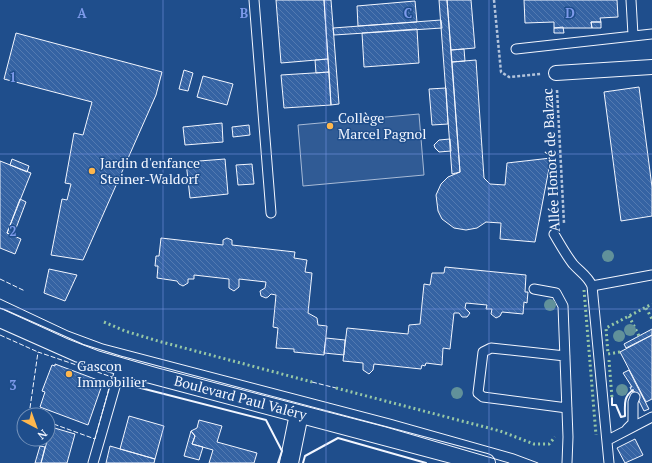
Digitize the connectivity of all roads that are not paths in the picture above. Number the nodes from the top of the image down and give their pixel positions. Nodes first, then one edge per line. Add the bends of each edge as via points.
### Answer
1 (254, 0) edge
2 (631, 0) edge
3 (652, 34) edge
4 (633, 35) junction
5 (516, 49) dead end
6 (652, 67) edge
7 (556, 73) road end
8 (271, 213) dead end
9 (554, 234) dead end
10 (652, 275) edge
11 (592, 286) junction
12 (534, 289) dead end
13 (0, 318) edge
14 (565, 356) junction
15 (121, 366) junction
16 (635, 397) dead end
17 (567, 408) junction
18 (299, 414) junction
19 (652, 417) edge
20 (624, 431) junction
21 (608, 440) junction
22 (93, 463) edge
23 (289, 463) edge
24 (486, 463) edge
25 (567, 463) edge
26 (609, 463) edge

1 - 8 lane
2 - 4 lane
3 - 4 lane
4 - 5 lane
6 - 7 street
9 - 11 lane via 574,265 590,280
10 - 11 lane
11 - 21 lane
12 - 14 lane via 556,293 563,306
13 - 15 street, Boulevard Paul Valéry via 79,353
14 - 17 lane
14 - 17 lane via 490,348 483,352 478,393 483,397
15 - 18 street, Boulevard Paul Valéry
15 - 22 lane
16 - 20 lane via 633,423
17 - 25 lane
18 - 23 street
18 - 24 street, Boulevard Paul Valéry
19 - 20 lane
20 - 21 lane
21 - 26 lane

